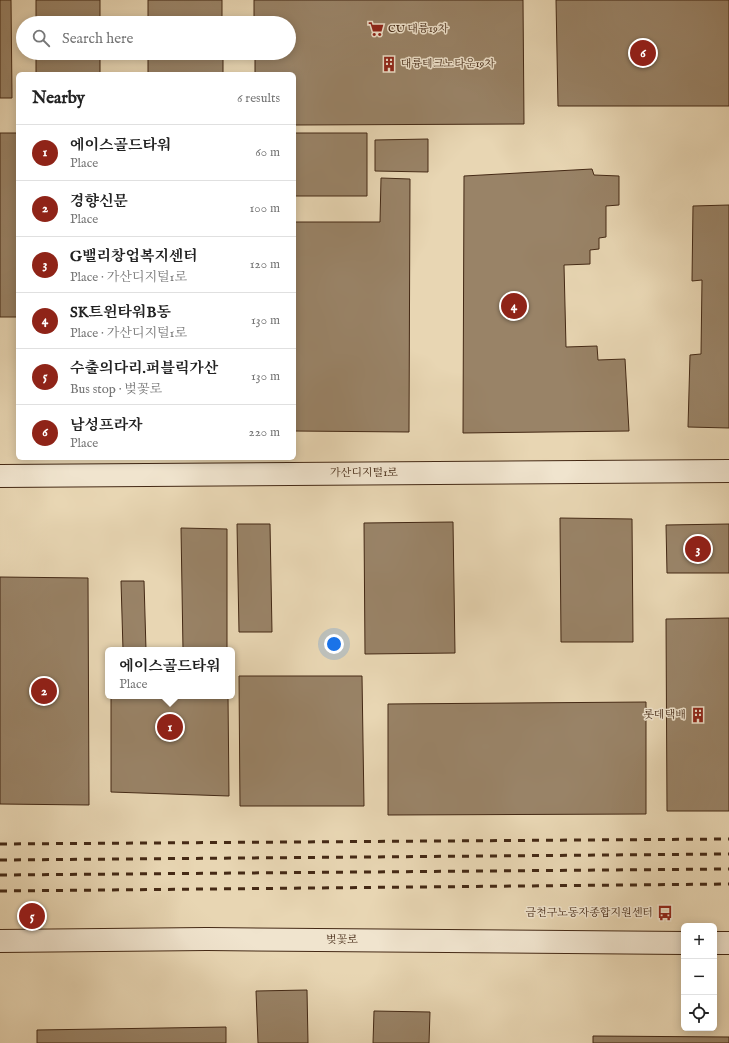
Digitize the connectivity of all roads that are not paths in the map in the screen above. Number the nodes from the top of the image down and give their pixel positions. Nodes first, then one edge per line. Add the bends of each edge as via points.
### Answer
1 (729, 471) edge
2 (0, 476) edge
3 (0, 941) edge
4 (681, 943) edge
5 (717, 943) edge
6 (729, 943) edge

1 - 2 street, 가산디지털1로
3 - 4 street, 벚꽃로
5 - 6 street

